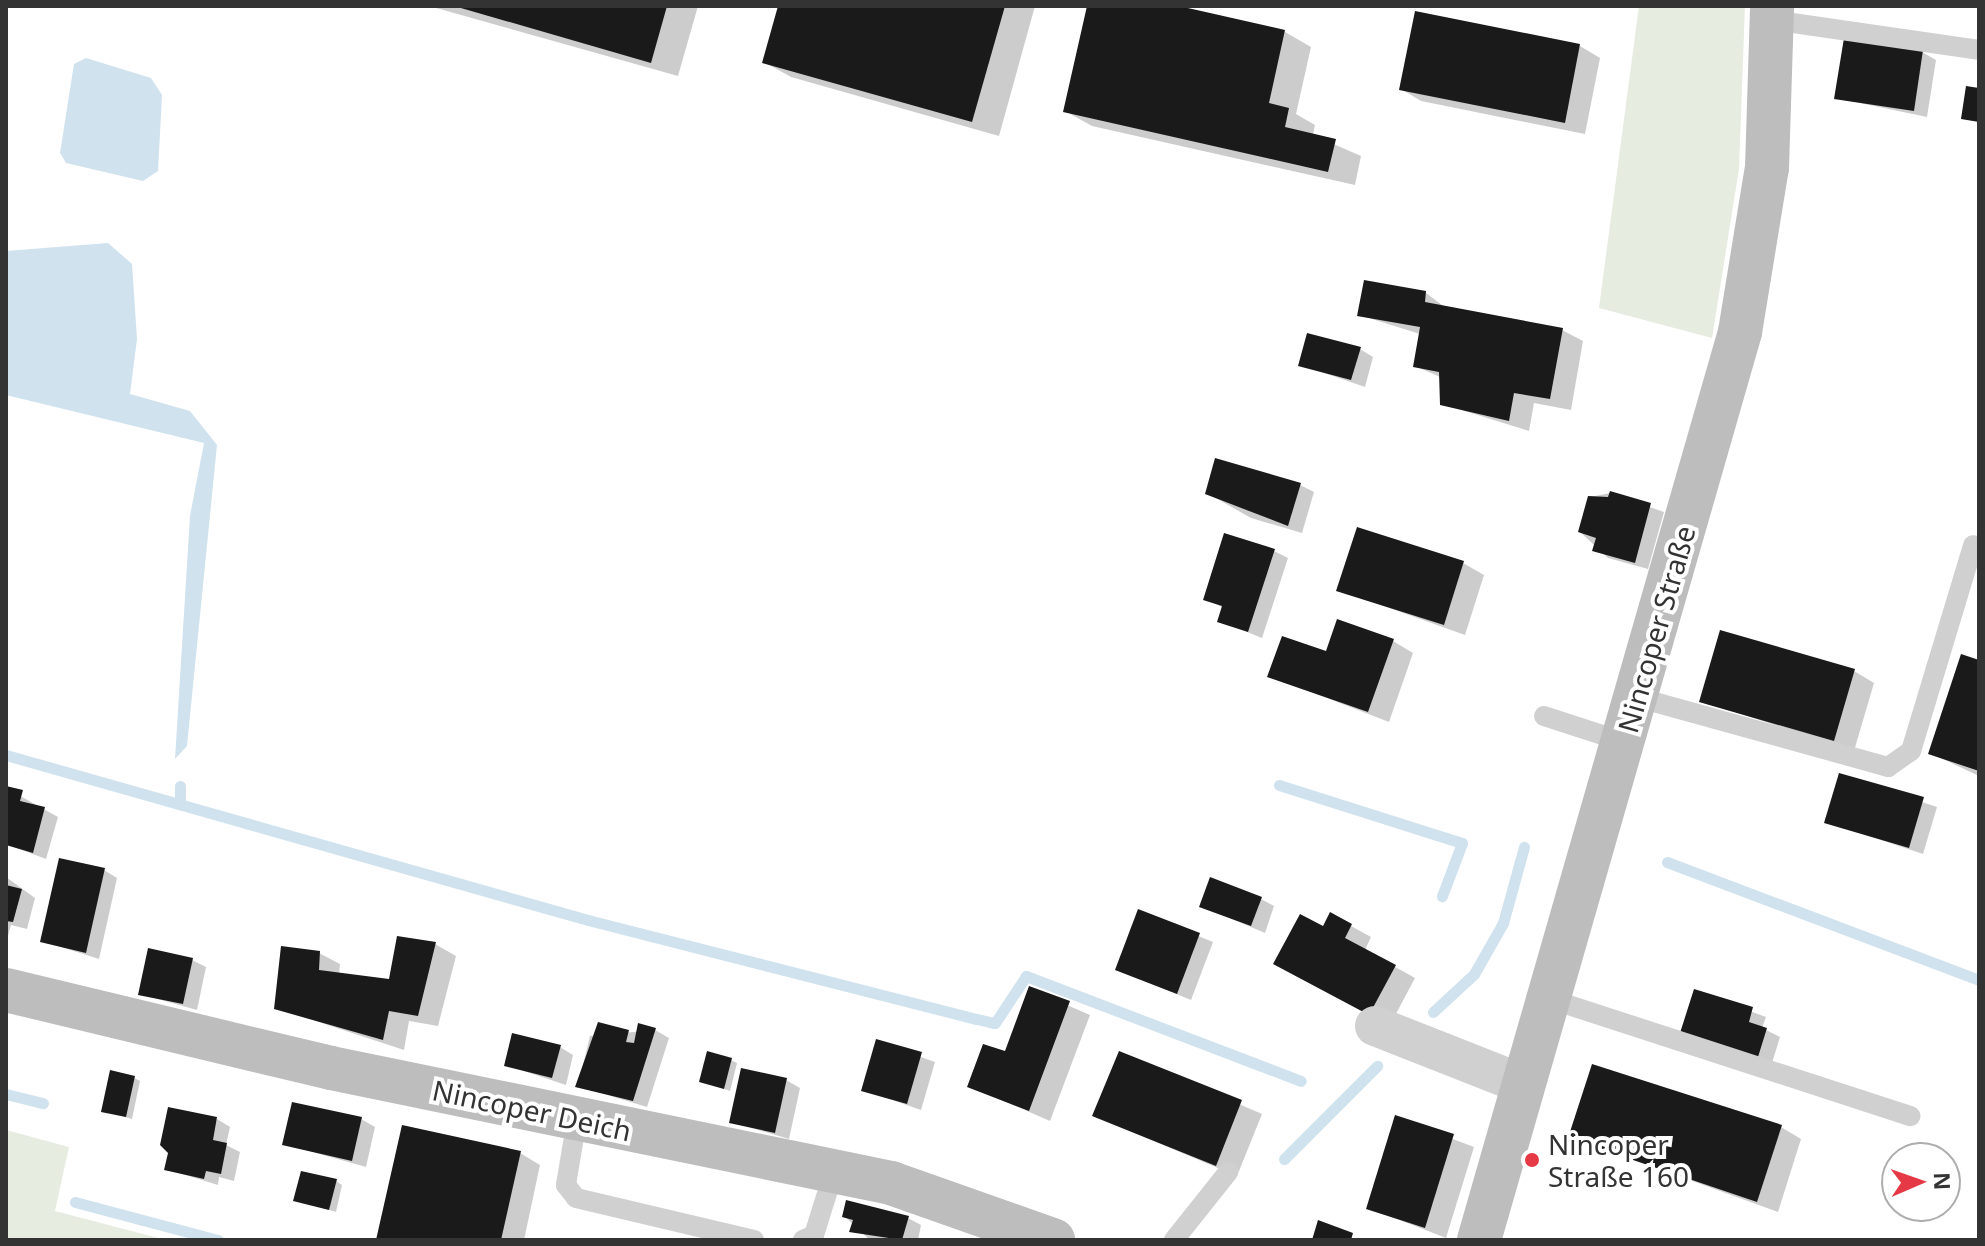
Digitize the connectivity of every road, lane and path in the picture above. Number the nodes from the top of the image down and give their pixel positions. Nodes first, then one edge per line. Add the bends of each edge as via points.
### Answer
1 (1772, 13) edge
2 (1979, 50) edge
3 (1973, 545) dead end
4 (1636, 697) junction
5 (1544, 716) dead end
6 (1624, 742) junction
7 (6, 990) edge
8 (1550, 999) junction
9 (1375, 1026) dead end
10 (1525, 1085) junction
11 (1910, 1116) dead end
12 (577, 1119) junction
13 (834, 1171) junction
14 (1228, 1172) dead end
15 (754, 1240) edge
16 (803, 1240) edge
17 (1053, 1240) edge
18 (1174, 1240) edge
19 (1479, 1240) edge

1 - 2 lane
1 - 4 main road, Nincoper Straße via 1767,168 1740,332
3 - 4 lane via 1911,751 1888,767
4 - 6 main road, Nincoper Straße
5 - 6 lane
6 - 8 main road, Nincoper Straße
7 - 12 main road, Nincoper Deich
8 - 10 main road, Nincoper Straße
8 - 11 lane
9 - 10 street
10 - 19 main road, Nincoper Straße
12 - 13 main road, Nincoper Deich
12 - 15 lane via 566,1185 576,1198
13 - 16 lane via 814,1235
13 - 17 main road, Nincoper Deich via 965,1203
14 - 18 lane

